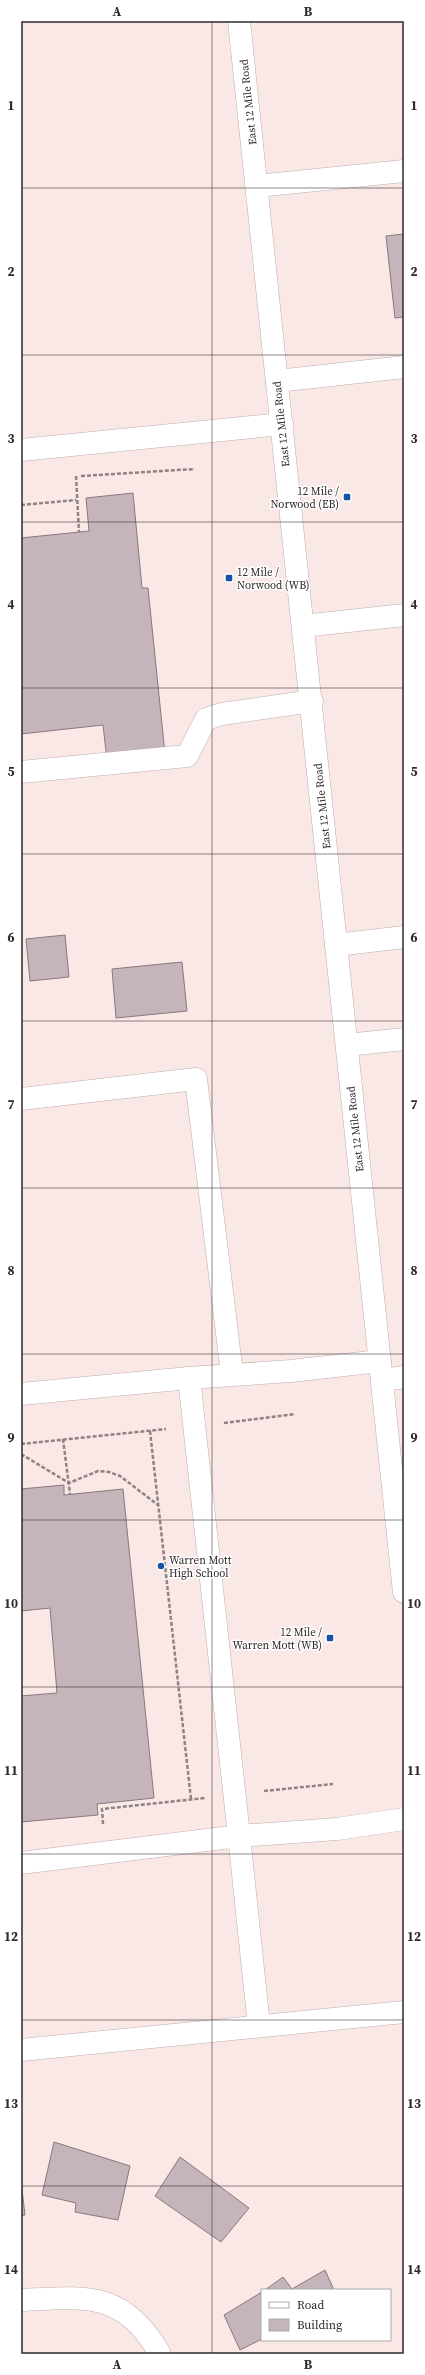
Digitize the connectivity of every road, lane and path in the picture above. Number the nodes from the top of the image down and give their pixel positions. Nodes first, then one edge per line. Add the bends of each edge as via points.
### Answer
1 (239, 21) edge
2 (404, 171) edge
3 (257, 186) junction
4 (404, 367) edge
5 (276, 381) junction
6 (282, 424) junction
7 (21, 450) edge
8 (195, 469) dead end
9 (76, 500) junction
10 (21, 505) edge
11 (79, 532) dead end
12 (404, 615) edge
13 (304, 626) junction
14 (312, 701) junction
15 (21, 772) edge
16 (404, 937) edge
17 (336, 945) junction
18 (404, 1039) edge
19 (347, 1046) junction
20 (21, 1099) edge
21 (381, 1370) junction
22 (232, 1374) junction
23 (404, 1377) edge
24 (189, 1378) junction
25 (21, 1394) edge
26 (295, 1414) dead end
27 (194, 1426) junction
28 (150, 1431) junction
29 (63, 1439) junction
30 (21, 1444) edge
31 (21, 1454) edge
32 (69, 1483) junction
33 (70, 1494) dead end
34 (158, 1505) junction
35 (404, 1592) edge
36 (333, 1784) dead end
37 (235, 1794) junction
38 (191, 1799) junction
39 (404, 1819) edge
40 (104, 1832) dead end
41 (239, 1836) junction
42 (21, 1863) edge
43 (404, 2012) edge
44 (259, 2026) junction
45 (21, 2050) edge
46 (21, 2300) edge
47 (160, 2354) edge

1 - 3 main road, East 12 Mile Road
2 - 3 main road
3 - 5 main road, East 12 Mile Road
4 - 5 main road
5 - 6 main road, East 12 Mile Road
6 - 7 main road
6 - 13 main road, East 12 Mile Road
8 - 9 path via 74,476
9 - 10 path
9 - 11 path
12 - 13 main road
13 - 14 main road, East 12 Mile Road
14 - 15 main road via 222,714 206,719 187,756
14 - 17 main road, East 12 Mile Road
16 - 17 main road
17 - 19 main road, East 12 Mile Road
18 - 19 main road
19 - 21 main road, East 12 Mile Road
20 - 22 main road via 196,1079
21 - 22 main road
21 - 23 main road
21 - 35 main road, East 12 Mile Road
22 - 24 main road
24 - 25 main road
24 - 27 main road
26 - 27 path
27 - 28 path
27 - 37 main road
28 - 29 path
28 - 34 path
29 - 30 path
29 - 32 path
31 - 32 path
32 - 33 path
32 - 34 path via 98,1471 110,1472 120,1476
34 - 38 path
36 - 37 path
37 - 38 path
37 - 41 main road
38 - 40 path via 102,1809
39 - 41 main road via 337,1829
41 - 42 main road
41 - 44 main road
43 - 44 main road
44 - 45 main road
46 - 47 main road via 82,2297 104,2302 124,2312 146,2331

